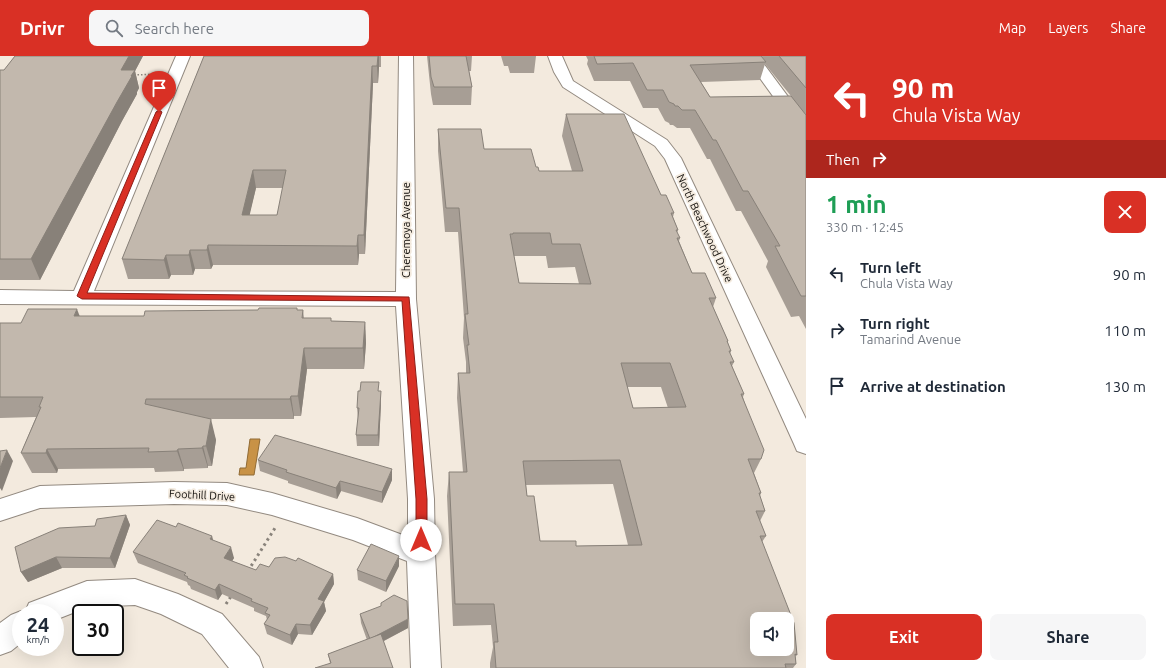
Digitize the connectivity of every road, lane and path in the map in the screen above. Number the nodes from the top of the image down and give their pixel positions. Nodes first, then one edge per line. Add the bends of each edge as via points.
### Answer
1 (183, 56) edge
2 (406, 56) edge
3 (556, 56) edge
4 (751, 56) edge
5 (158, 74) dead end
6 (133, 75) edge
7 (806, 132) edge
8 (82, 296) junction
9 (0, 297) edge
10 (406, 299) junction
11 (806, 444) edge
12 (288, 509) junction
13 (0, 510) edge
14 (421, 554) junction
15 (246, 573) edge
16 (233, 592) edge
17 (62, 604) edge
18 (212, 624) junction
19 (12, 632) edge
20 (0, 641) edge
21 (248, 668) edge
22 (426, 668) edge

1 - 8 street
2 - 10 street, Cheremoya Avenue
3 - 11 street, North Beachwood Drive via 568,84 661,143 673,158
4 - 7 street
5 - 6 path
8 - 9 street
8 - 10 street
10 - 14 street, Cheremoya Avenue via 421,499
12 - 13 street, Foothill Drive via 227,494 174,492 40,497
12 - 14 street, Foothill Drive via 357,530
12 - 15 path
14 - 22 street, Cheremoya Avenue
16 - 18 path
17 - 18 street via 87,594 135,592 168,603
18 - 21 street
19 - 20 street

